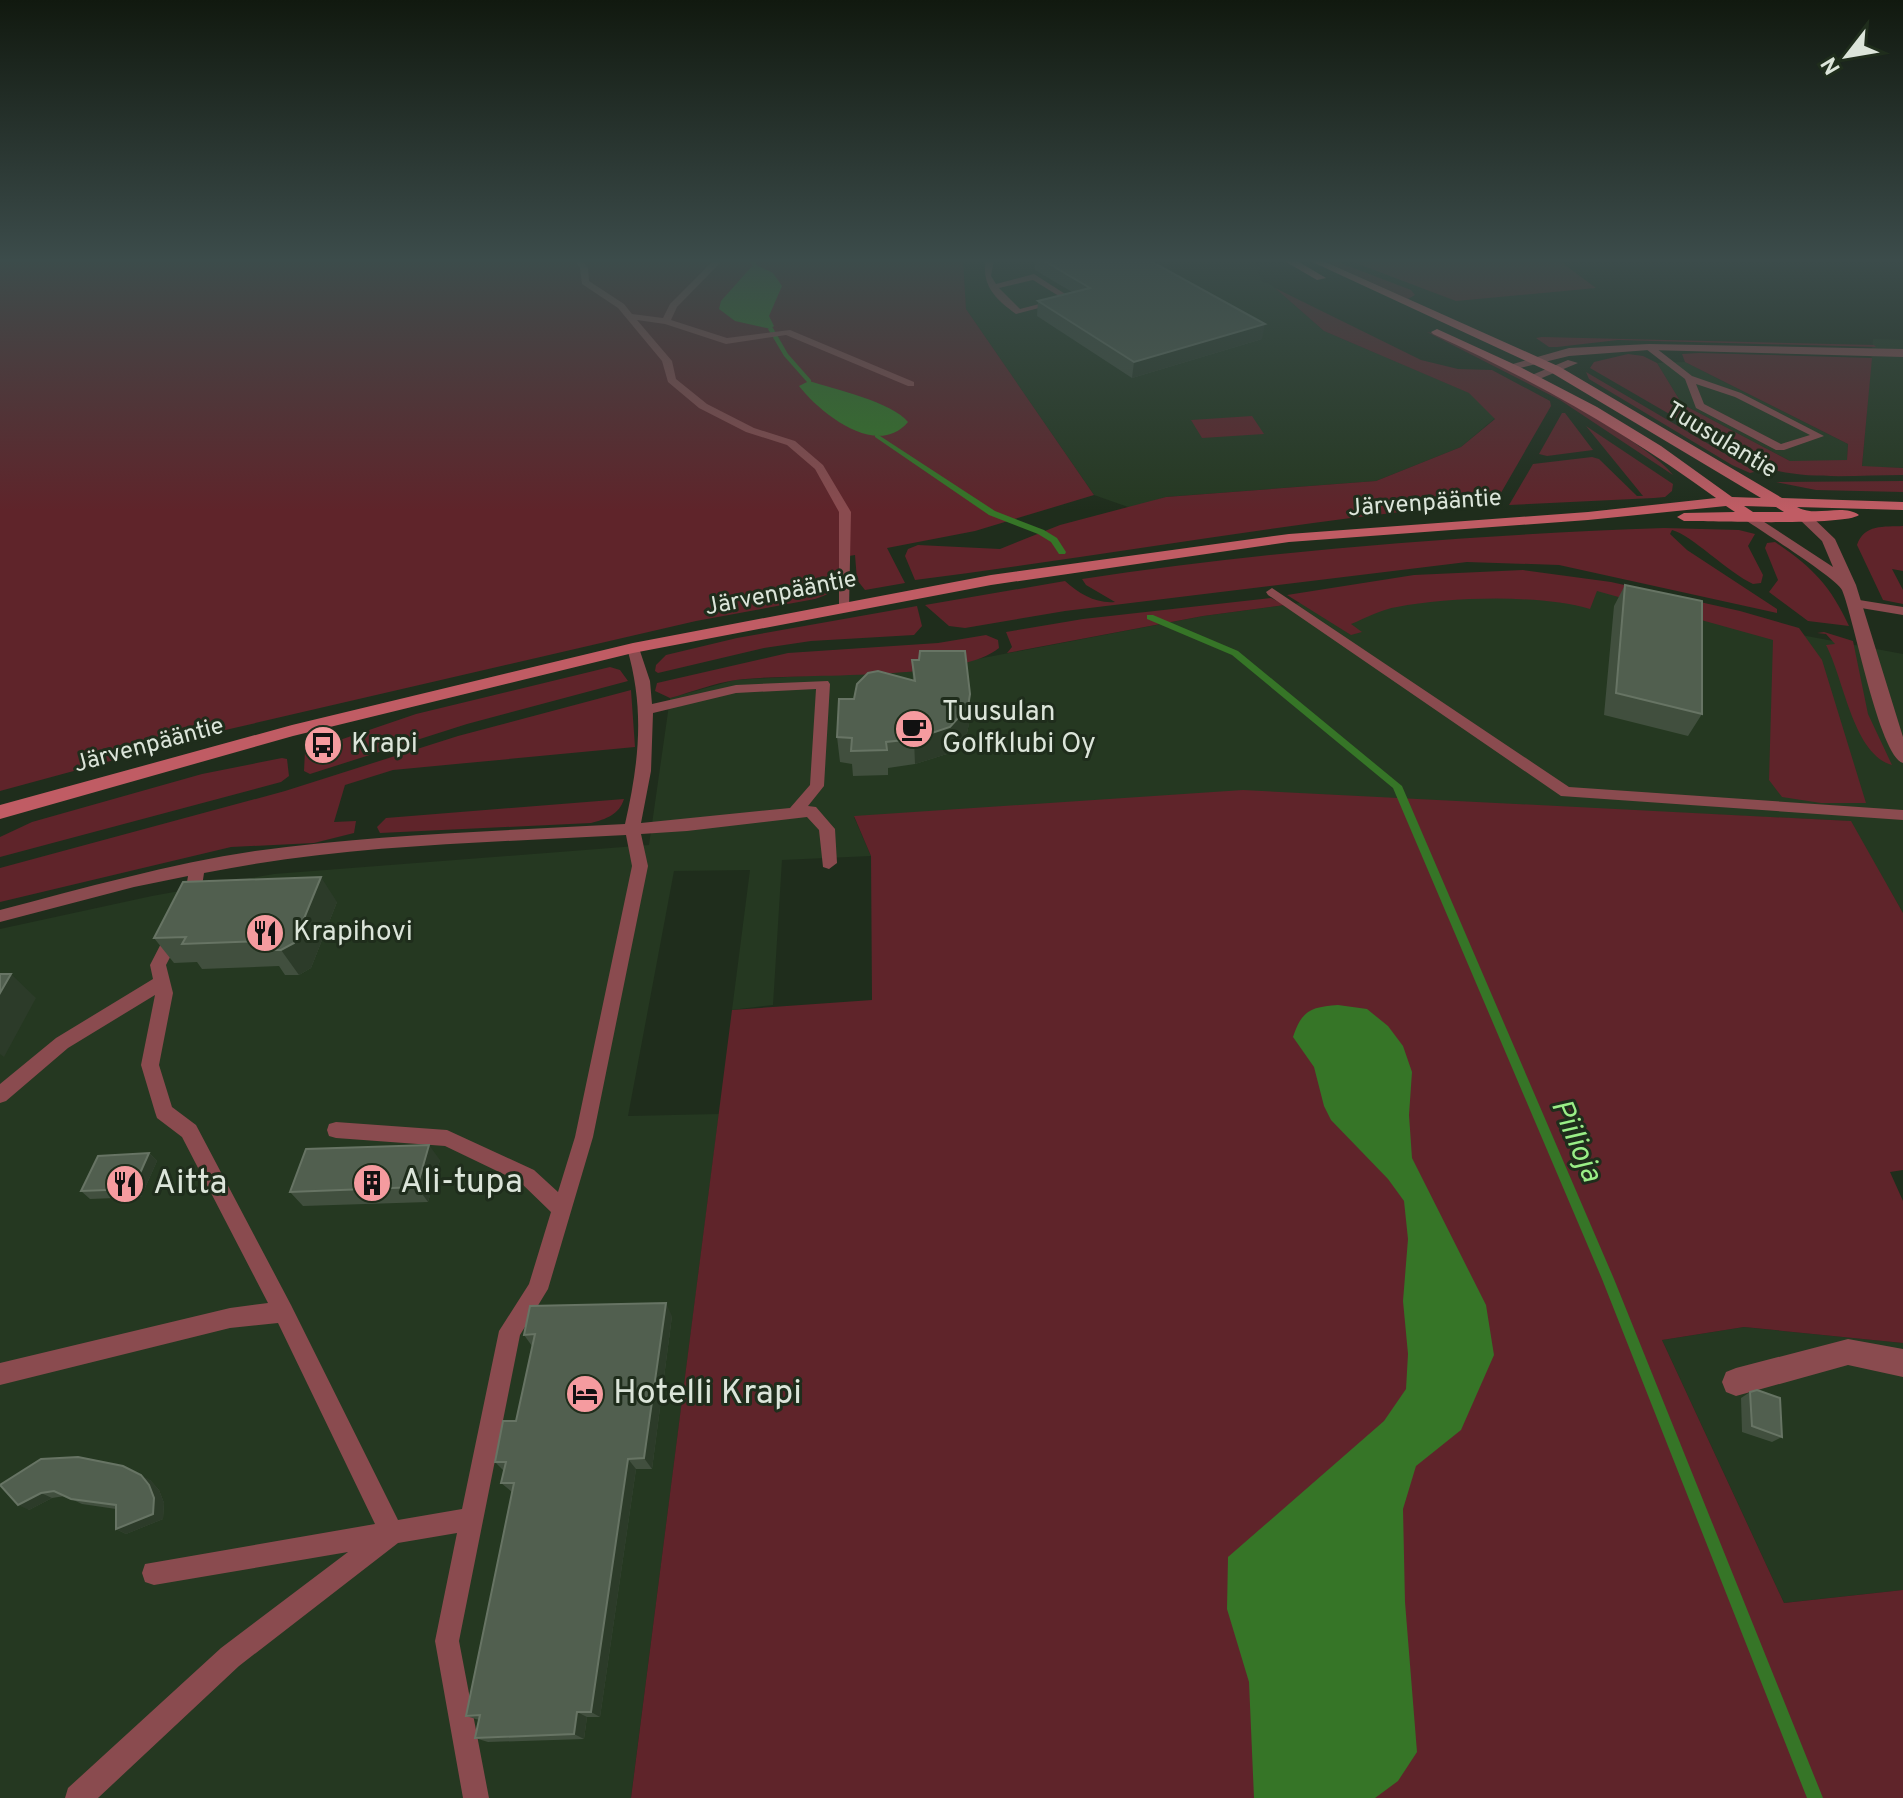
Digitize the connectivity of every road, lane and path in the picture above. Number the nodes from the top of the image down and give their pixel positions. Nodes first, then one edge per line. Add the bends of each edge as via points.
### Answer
1 (652, 343) edge
2 (813, 343) edge
3 (1460, 343) edge
4 (1496, 343) edge
5 (1649, 347) junction
6 (1605, 348) junction
7 (1903, 353) edge
8 (1534, 359) junction
9 (1512, 366) junction
10 (1556, 370) junction
11 (1533, 377) junction
12 (1689, 378) junction
13 (911, 384) dead end
14 (1779, 500) junction
15 (1729, 501) junction
16 (1903, 508) edge
17 (1588, 516) junction
18 (1752, 518) junction
19 (1805, 518) junction
20 (1848, 585) junction
21 (1272, 592) dead end
22 (1853, 603) junction
23 (845, 606) junction
24 (1903, 611) edge
25 (633, 648) junction
26 (646, 710) junction
27 (1903, 757) edge
28 (0, 812) edge
29 (794, 813) junction
30 (1903, 815) edge
31 (632, 828) junction
32 (829, 863) dead end
33 (197, 869) junction
34 (0, 916) edge
35 (162, 982) junction
36 (0, 1095) edge
37 (336, 1130) dead end
38 (563, 1210) junction
39 (284, 1312) junction
40 (1903, 1363) edge
41 (0, 1374) edge
42 (1736, 1382) dead end
43 (472, 1519) junction
44 (392, 1533) junction
45 (154, 1573) dead end
46 (78, 1798) edge
47 (476, 1798) edge

1 - 23 lane via 667,361 671,380 703,406 791,443 819,467 845,512
2 - 13 lane
3 - 9 main road, Tuusulantie
4 - 8 main road, Tuusulantie
5 - 6 street
5 - 7 street
5 - 12 lane
6 - 8 street
6 - 10 street
8 - 9 street
8 - 10 main road, Tuusulantie
9 - 11 main road, Tuusulantie
10 - 11 street
10 - 14 main road, Tuusulantie
11 - 15 main road, Tuusulantie via 1644,441
12 - 12 lane via 1700,406 1780,448 1819,436 1738,395
14 - 15 main road, Järvenpääntie
14 - 16 main road, Järvenpääntie
14 - 19 main road, Tuusulantie
15 - 17 main road, Järvenpääntie
15 - 18 main road, Tuusulantie
16 - 19 main road, Järvenpääntie
17 - 18 main road, Järvenpääntie
17 - 23 main road, Järvenpääntie via 1289,538
18 - 19 main road, Järvenpääntie
18 - 20 street
19 - 20 street via 1828,539
20 - 22 street
21 - 30 lane via 1566,792
22 - 24 lane
22 - 27 street
23 - 25 main road, Järvenpääntie
25 - 26 lane
25 - 28 main road, Järvenpääntie via 292,731
26 - 29 lane via 736,689 823,684 817,786
26 - 31 lane via 644,771
29 - 31 lane
29 - 32 lane via 811,811 827,829
31 - 33 lane via 365,845
31 - 38 lane via 640,866 584,1137
33 - 34 lane
33 - 35 lane via 194,894 158,965
35 - 36 lane via 62,1043
35 - 39 lane via 150,1065 164,1112 189,1131
37 - 38 lane via 447,1138 527,1176
38 - 43 lane via 538,1289 510,1331
39 - 41 lane via 230,1318
39 - 44 lane
40 - 42 street via 1848,1352
43 - 44 lane
43 - 47 lane via 447,1641
44 - 45 lane
44 - 46 lane via 230,1657

